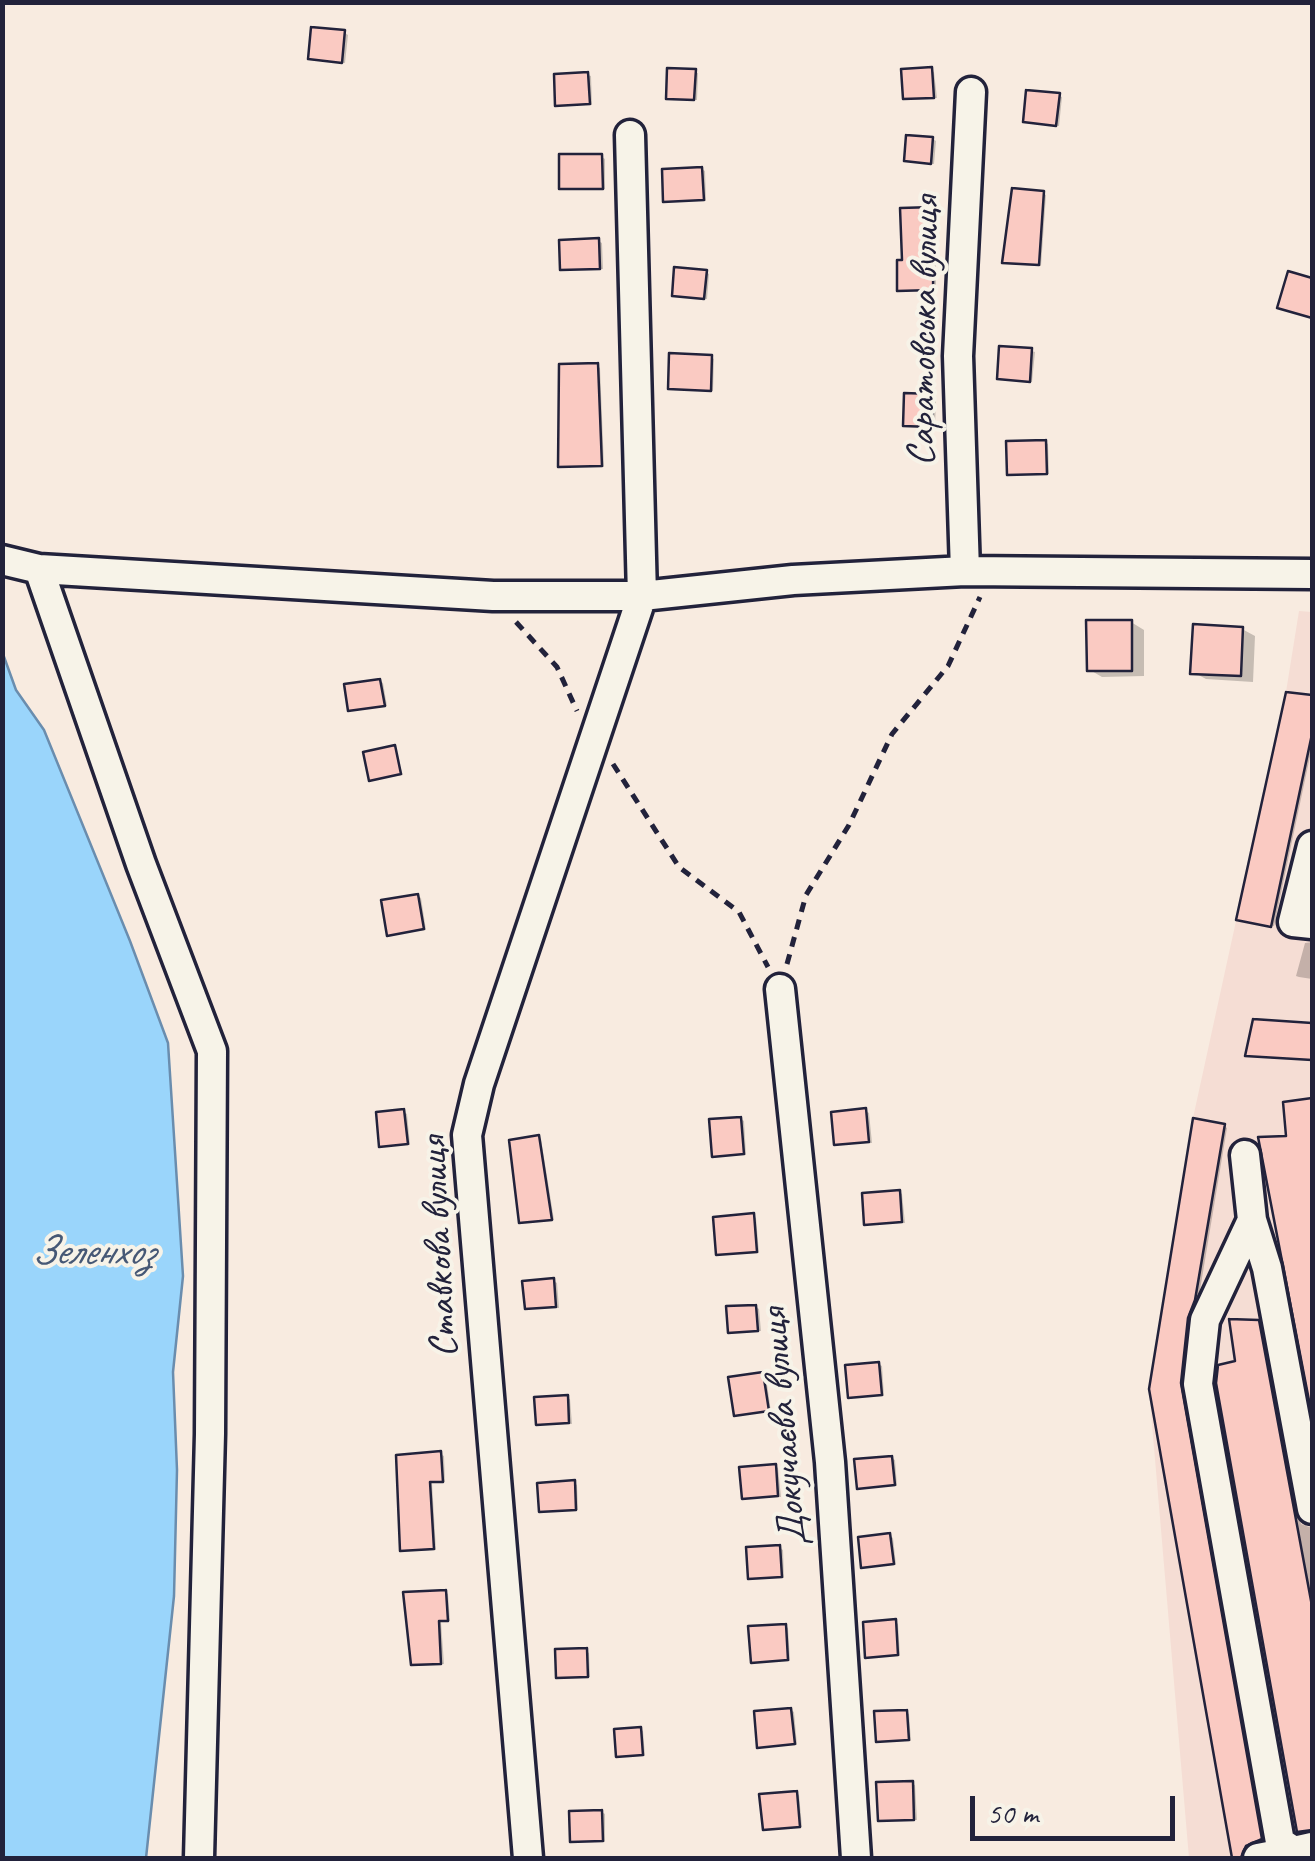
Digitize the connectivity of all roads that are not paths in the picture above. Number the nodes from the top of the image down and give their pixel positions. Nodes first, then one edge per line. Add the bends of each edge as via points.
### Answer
1 (971, 92) dead end
2 (630, 136) dead end
3 (2, 560) edge
4 (39, 569) junction
5 (978, 571) junction
6 (1312, 574) edge
7 (642, 596) junction
8 (1312, 846) edge
9 (1312, 924) edge
10 (780, 989) road end
11 (1245, 1154) dead end
12 (1252, 1220) junction
13 (1312, 1509) edge
14 (1303, 1849) edge
15 (199, 1858) edge
16 (528, 1858) edge
17 (856, 1858) edge
18 (1258, 1858) edge

1 - 5 street, Саратовська вулиця via 958,356
2 - 7 street
3 - 4 street
4 - 7 street via 493,596
4 - 15 street via 212,1051
5 - 6 street
5 - 7 street
7 - 16 street, Ставкова вулиця via 467,1136
8 - 9 street via 1292,922
10 - 17 street, Докучаєва вулиця via 830,1462
11 - 12 street
12 - 13 street via 1268,1268
12 - 14 street via 1205,1320 1198,1384 1280,1842
14 - 18 street

